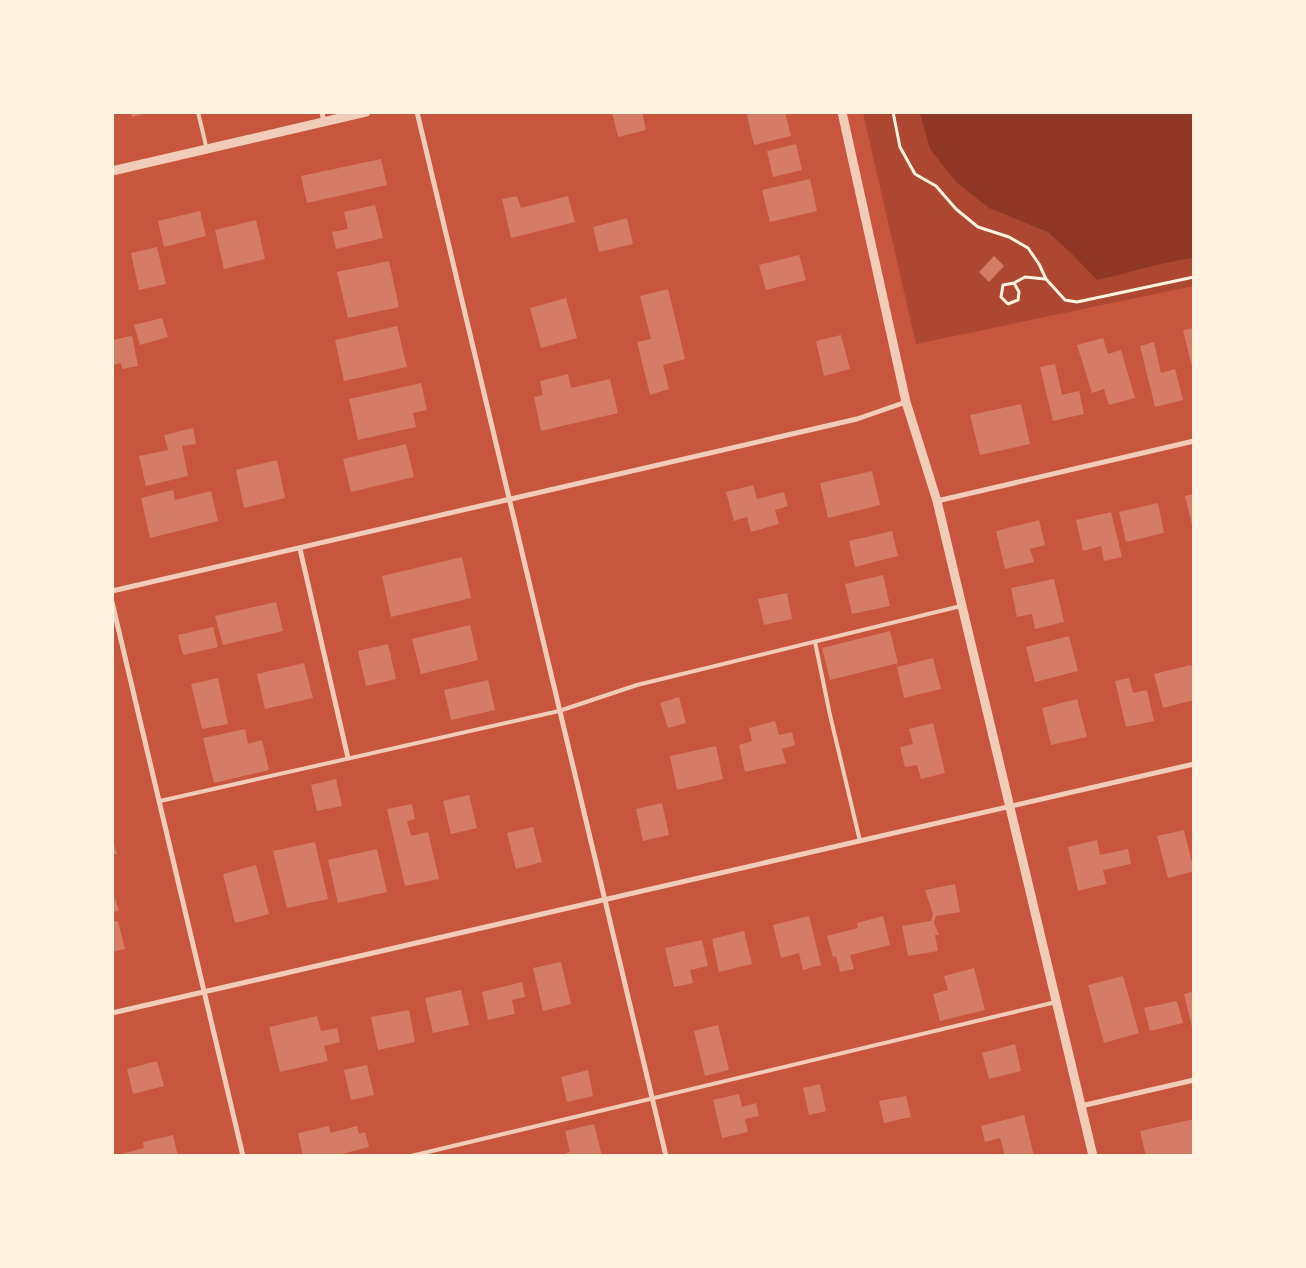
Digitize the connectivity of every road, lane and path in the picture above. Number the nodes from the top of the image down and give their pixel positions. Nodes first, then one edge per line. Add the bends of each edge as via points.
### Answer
1 (198, 112) edge
2 (322, 112) edge
3 (366, 112) edge
4 (417, 112) edge
5 (842, 112) edge
6 (893, 112) edge
7 (324, 122) junction
8 (207, 150) junction
9 (112, 171) edge
10 (1194, 277) edge
11 (1046, 279) junction
12 (1014, 283) junction
13 (906, 402) junction
14 (1194, 442) edge
15 (510, 499) junction
16 (937, 501) junction
17 (300, 549) junction
18 (112, 591) edge
19 (112, 602) edge
20 (962, 606) junction
21 (815, 642) junction
22 (559, 711) junction
23 (348, 758) junction
24 (1194, 764) edge
25 (160, 800) junction
26 (1010, 807) junction
27 (860, 841) junction
28 (604, 900) junction
29 (205, 992) junction
30 (1056, 1002) junction
31 (112, 1013) edge
32 (1194, 1080) edge
33 (652, 1099) junction
34 (1081, 1106) junction
35 (243, 1156) edge
36 (411, 1156) edge
37 (666, 1156) edge
38 (1093, 1156) edge

1 - 8 lane
2 - 7 street
3 - 7 street
4 - 15 street
5 - 13 street
6 - 11 path via 900,146 915,174 936,186 956,209 978,226 1028,248
7 - 8 street
8 - 9 street
10 - 11 path via 1077,302 1065,300
11 - 12 path via 1026,277
12 - 12 path via 1003,286 1001,298 1008,304 1018,300 1019,292
13 - 15 street via 857,419
13 - 16 street
14 - 16 street
15 - 17 street
15 - 22 street
16 - 20 street
17 - 18 street
17 - 23 street
19 - 25 street
20 - 21 lane
20 - 26 street
21 - 22 lane via 637,685
21 - 27 lane
22 - 23 lane
22 - 28 street
23 - 25 lane
24 - 26 street
25 - 29 street
26 - 27 street
26 - 30 street
27 - 28 street
28 - 29 street
28 - 33 street
29 - 31 street
29 - 35 street
30 - 33 lane
30 - 34 street
32 - 34 street
33 - 36 lane
33 - 37 street
34 - 38 street

